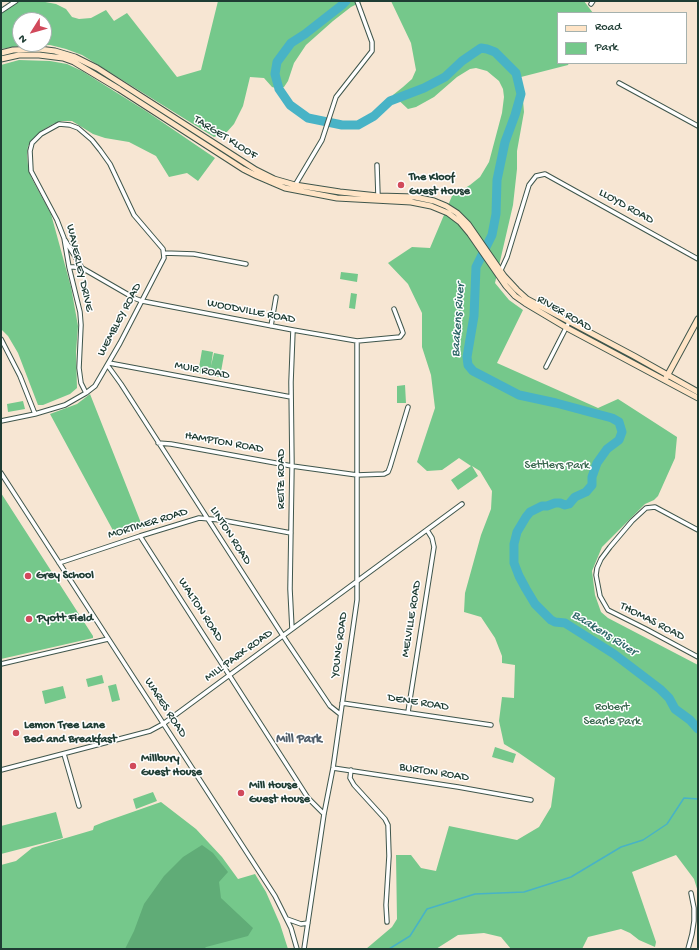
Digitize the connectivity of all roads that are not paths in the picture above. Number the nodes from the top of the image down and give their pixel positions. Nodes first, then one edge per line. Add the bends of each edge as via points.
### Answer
1 (16, 1) edge
2 (357, 1) edge
3 (1, 10) edge
4 (1, 53) edge
5 (1, 59) edge
6 (619, 83) dead end
7 (698, 126) edge
8 (227, 151) junction
9 (224, 156) junction
10 (377, 165) dead end
11 (294, 187) junction
12 (378, 196) junction
13 (450, 211) junction
14 (64, 238) junction
15 (164, 253) junction
16 (698, 259) edge
17 (246, 264) dead end
18 (69, 267) junction
19 (82, 268) junction
20 (499, 270) junction
21 (276, 297) dead end
22 (142, 301) junction
23 (394, 309) dead end
24 (698, 319) edge
25 (569, 322) junction
26 (271, 326) junction
27 (567, 328) junction
28 (293, 330) junction
29 (1, 339) edge
30 (357, 341) junction
31 (634, 356) junction
32 (631, 362) junction
33 (108, 364) junction
34 (546, 367) dead end
35 (668, 374) junction
36 (665, 380) junction
37 (698, 392) edge
38 (86, 393) junction
39 (291, 397) junction
40 (698, 398) edge
41 (408, 407) dead end
42 (35, 414) junction
43 (1, 422) edge
44 (158, 443) junction
45 (292, 466) junction
46 (1, 473) edge
47 (357, 475) junction
48 (462, 504) dead end
49 (207, 518) junction
50 (427, 530) junction
51 (698, 530) edge
52 (291, 533) junction
53 (140, 536) junction
54 (59, 563) junction
55 (356, 581) junction
56 (292, 629) junction
57 (283, 636) junction
58 (108, 639) junction
59 (698, 657) edge
60 (1, 664) edge
61 (229, 675) junction
62 (342, 703) junction
63 (408, 712) junction
64 (340, 714) junction
65 (164, 724) junction
66 (491, 725) dead end
67 (64, 754) junction
68 (333, 768) junction
69 (1, 770) edge
70 (351, 770) junction
71 (531, 800) dead end
72 (80, 806) dead end
73 (324, 814) junction
74 (691, 893) dead end
75 (287, 919) junction
76 (387, 922) dead end
77 (308, 923) junction
78 (298, 949) edge
79 (304, 949) edge
80 (688, 949) edge

1 - 3 street
2 - 11 street via 372,42 372,50 336,97 319,146
4 - 8 main road, TARGET KLOOF via 39,49 75,57 97,68
5 - 9 main road, TARGET KLOOF via 19,55 39,55 74,62
6 - 7 street
8 - 9 main road
8 - 11 main road, TARGET KLOOF via 267,176
9 - 11 main road, TARGET KLOOF via 256,176 285,188
10 - 12 street
11 - 12 main road, TARGET KLOOF
11 - 13 main road, TARGET KLOOF via 342,198 411,202
12 - 13 main road, TARGET KLOOF via 415,197 434,201
13 - 20 main road, RIVER ROAD
14 - 15 street, WAVERLEY DRIVE via 32,174 30,151 32,143 41,134 57,125 66,124 78,128 100,150 110,164 134,215
14 - 18 street, WAVERLEY DRIVE
14 - 19 street
15 - 17 street via 194,254
15 - 22 street, WEMBLEY ROAD
16 - 20 street, LLOYD ROAD via 545,174 536,176 529,185 507,257
18 - 19 street
18 - 38 street, WAVERLEY DRIVE via 81,316 80,368 81,383
19 - 22 street, WOODVILLE ROAD
20 - 25 main road, RIVER ROAD via 527,299
20 - 27 main road, RIVER ROAD via 504,283 515,296
21 - 26 street
22 - 26 street, WOODVILLE ROAD
22 - 33 street, WEMBLEY ROAD
23 - 30 street, WOODVILLE ROAD via 403,333 400,337
24 - 35 main road
25 - 27 street
25 - 31 main road, RIVER ROAD
26 - 28 street, WOODVILLE ROAD
27 - 32 main road, RIVER ROAD
27 - 34 street
28 - 30 street, WOODVILLE ROAD
28 - 39 street, REITZ ROAD
29 - 42 street via 20,376
30 - 47 street, YOUNG ROAD
31 - 32 main road
31 - 35 main road, RIVER ROAD
32 - 36 main road, RIVER ROAD
33 - 38 street, WEMBLEY ROAD via 95,386
33 - 39 street, MUIR ROAD
33 - 44 street, LINTON ROAD
35 - 36 main road
35 - 37 main road, RIVER ROAD
36 - 40 main road, RIVER ROAD
38 - 42 street, WEMBLEY ROAD via 69,403
39 - 45 street, REITZ ROAD
41 - 47 street, HAMPTON ROAD via 389,470 384,474
42 - 43 street, WEMBLEY ROAD
44 - 45 street, HAMPTON ROAD
44 - 49 street, LINTON ROAD
45 - 47 street, HAMPTON ROAD
45 - 52 street, REITZ ROAD
46 - 54 street, WARES ROAD
47 - 55 street, YOUNG ROAD
48 - 50 street, MILL PARK ROAD
49 - 52 street, MORTIMER ROAD
49 - 53 street, MORTIMER ROAD
49 - 57 street, LINTON ROAD
50 - 55 street, MILL PARK ROAD
50 - 63 street, MELVILLE ROAD via 434,547
51 - 59 street, THOMAS ROAD via 655,507 648,507 623,530 601,559 596,575 600,596 608,610
52 - 56 street, REITZ ROAD
53 - 54 street, MORTIMER ROAD
53 - 61 street, WALTON ROAD
54 - 58 street, WARES ROAD
55 - 56 street, MILL PARK ROAD
55 - 62 street, YOUNG ROAD via 357,600
56 - 57 street, MILL PARK ROAD
57 - 61 street, MILL PARK ROAD
57 - 64 street, LINTON ROAD via 330,706
58 - 60 street
58 - 65 street, WARES ROAD
61 - 65 street, MILL PARK ROAD
61 - 73 street, WALTON ROAD via 308,798
62 - 63 street, DENE ROAD
62 - 64 street, YOUNG ROAD
63 - 66 street, DENE ROAD
64 - 68 street, YOUNG ROAD
65 - 67 street, MILL PARK ROAD via 150,731
65 - 75 street, WARES ROAD via 275,896
67 - 69 street, MILL PARK ROAD
67 - 72 street
68 - 70 street, BURTON ROAD
68 - 73 street, YOUNG ROAD
70 - 71 street, BURTON ROAD
70 - 76 street via 350,778 354,785 388,825
73 - 77 street, YOUNG ROAD
74 - 80 street via 694,921
75 - 77 street via 301,924
75 - 78 street, WARES ROAD
77 - 79 street, YOUNG ROAD

